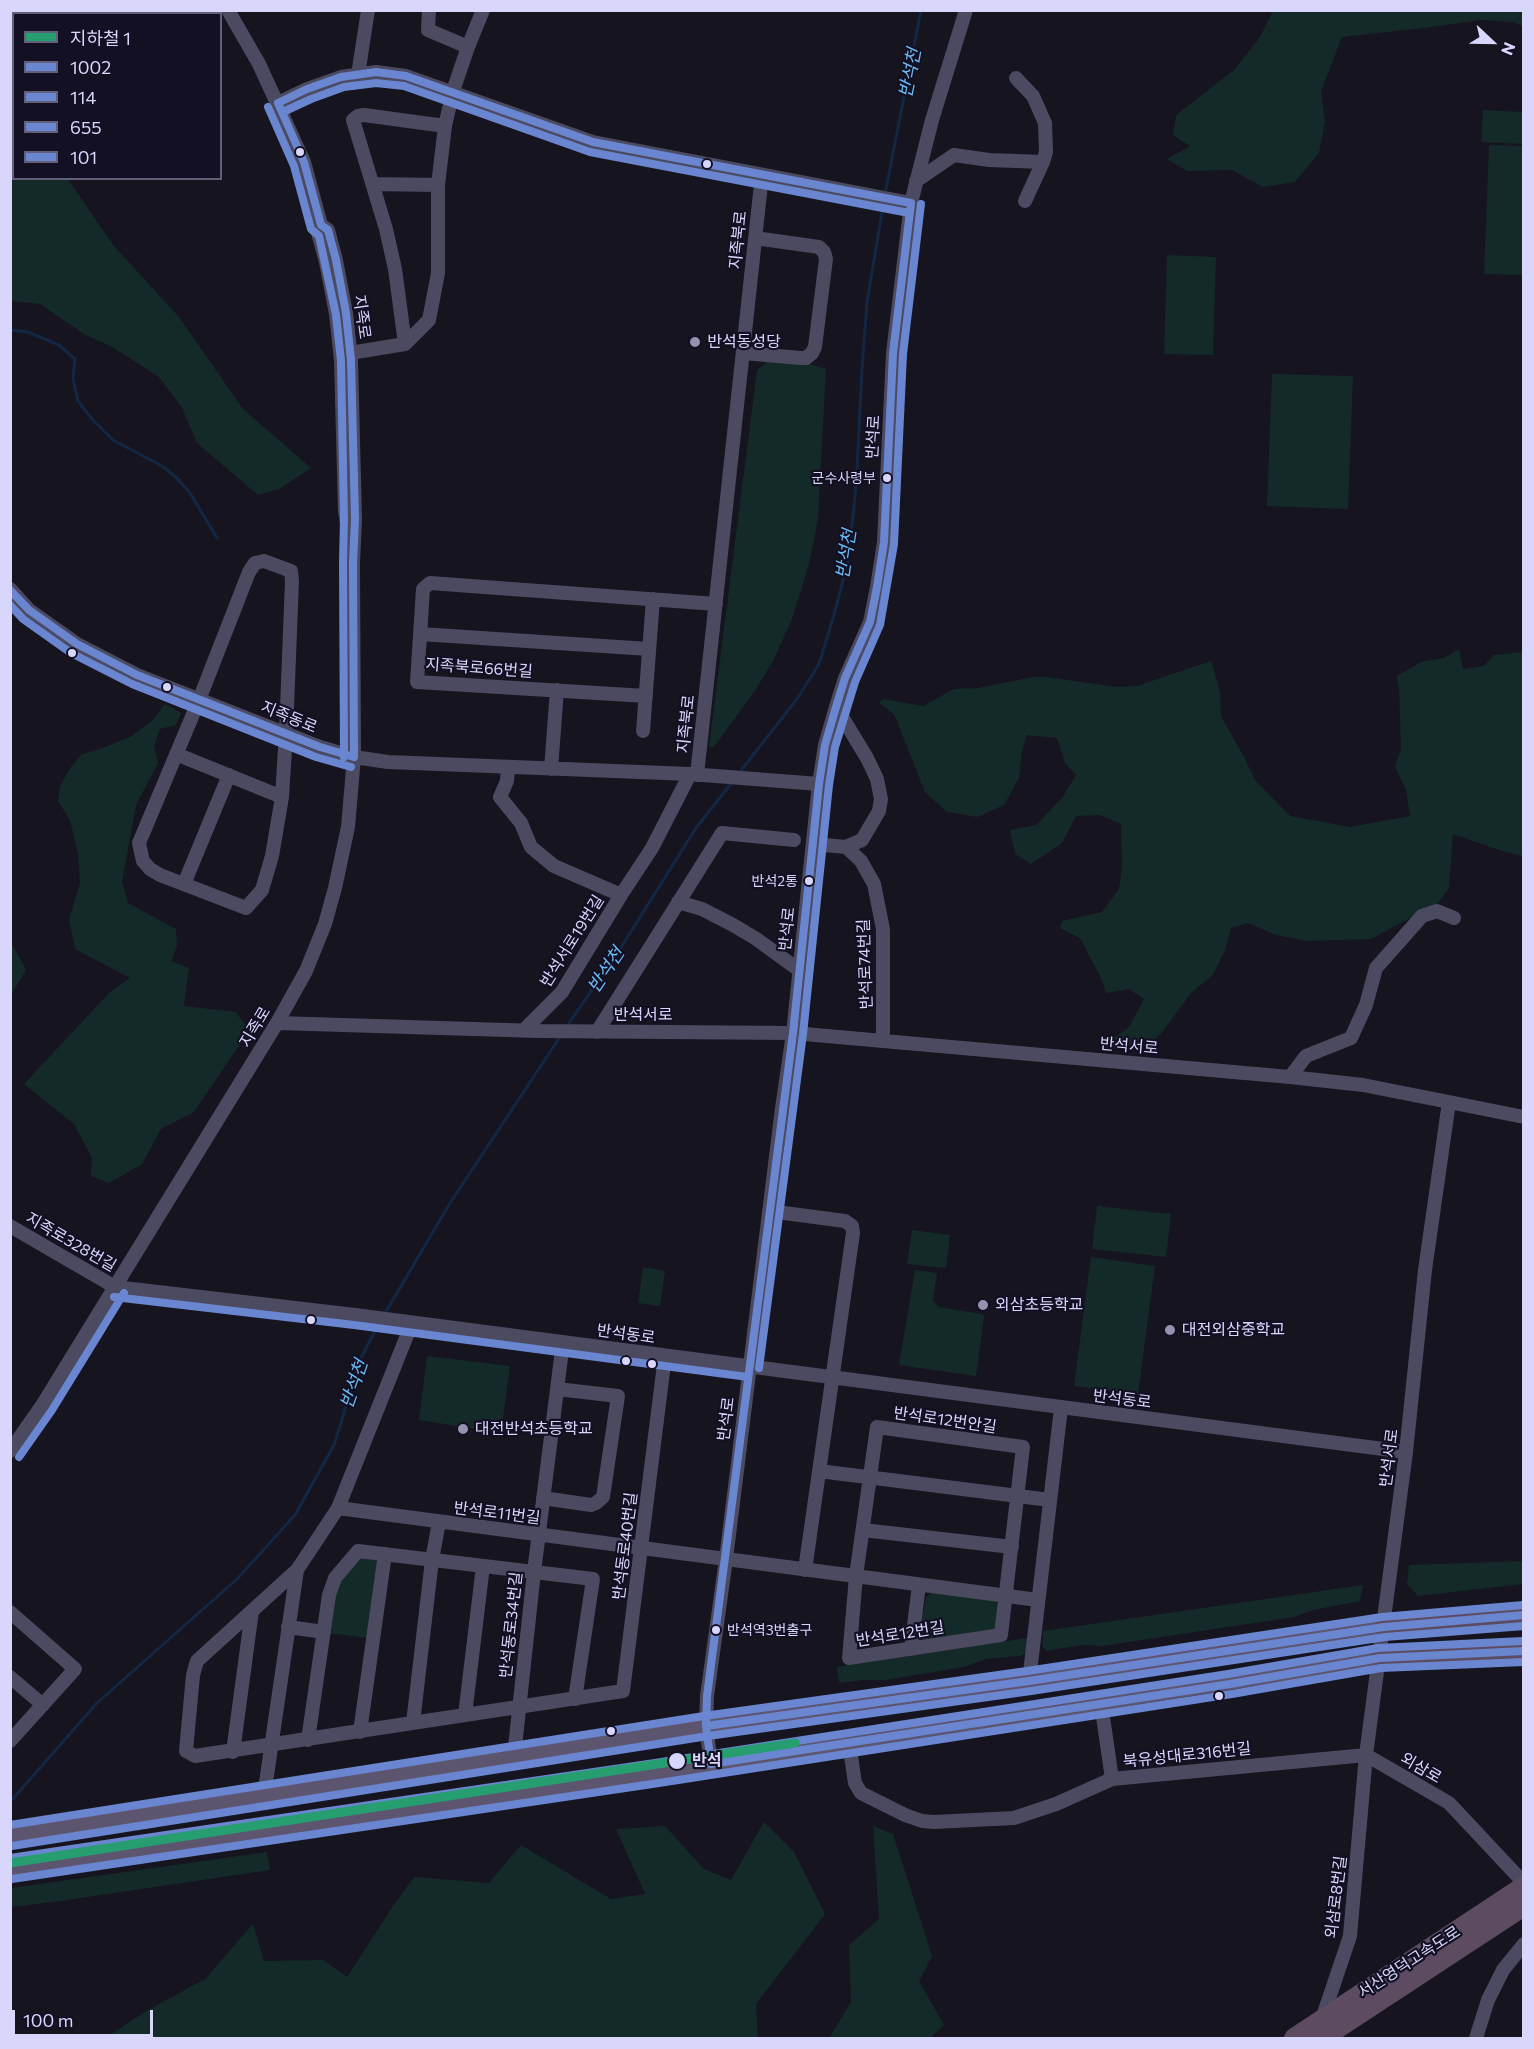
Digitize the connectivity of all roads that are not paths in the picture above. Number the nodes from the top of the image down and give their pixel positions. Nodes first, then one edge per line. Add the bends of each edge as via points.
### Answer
1 (228, 10) edge
2 (368, 10) edge
3 (429, 10) edge
4 (483, 10) edge
5 (966, 10) edge
6 (468, 47) junction
7 (358, 75) junction
8 (1016, 78) dead end
9 (453, 92) junction
10 (278, 103) junction
11 (445, 126) junction
12 (1042, 162) junction
13 (762, 175) junction
14 (916, 181) junction
15 (374, 184) junction
16 (438, 185) junction
17 (1025, 201) dead end
18 (911, 203) junction
19 (321, 225) junction
20 (755, 238) junction
21 (405, 344) junction
22 (350, 353) junction
23 (743, 353) junction
24 (353, 563) junction
25 (10, 590) edge
26 (653, 599) junction
27 (716, 604) junction
28 (420, 634) junction
29 (649, 649) junction
30 (557, 690) junction
31 (646, 696) junction
32 (199, 700) junction
33 (836, 707) junction
34 (643, 730) dead end
35 (286, 733) junction
36 (176, 753) junction
37 (354, 757) junction
38 (508, 768) junction
39 (551, 770) junction
40 (229, 775) junction
41 (694, 775) junction
42 (819, 783) junction
43 (282, 797) junction
44 (794, 840) dead end
45 (813, 844) junction
46 (846, 847) junction
47 (184, 884) junction
48 (621, 895) junction
49 (678, 902) junction
50 (1454, 918) dead end
51 (799, 970) junction
52 (277, 1023) junction
53 (524, 1030) junction
54 (593, 1032) junction
55 (793, 1033) junction
56 (884, 1040) junction
57 (1290, 1077) junction
58 (1449, 1102) junction
59 (1524, 1117) edge
60 (769, 1211) junction
61 (10, 1226) edge
62 (115, 1287) junction
63 (414, 1323) junction
64 (563, 1342) junction
65 (665, 1356) junction
66 (749, 1367) junction
67 (833, 1378) junction
68 (557, 1389) junction
69 (1061, 1408) junction
70 (10, 1451) edge
71 (1406, 1452) junction
72 (819, 1471) junction
73 (870, 1478) junction
74 (1018, 1496) junction
75 (543, 1498) junction
76 (1050, 1500) junction
77 (338, 1509) junction
78 (439, 1521) junction
79 (863, 1530) junction
80 (539, 1535) junction
81 (1012, 1547) junction
82 (641, 1548) junction
83 (385, 1554) junction
84 (726, 1559) junction
85 (432, 1560) junction
86 (483, 1566) junction
87 (297, 1570) junction
88 (806, 1570) junction
89 (534, 1572) junction
90 (856, 1576) junction
91 (919, 1585) junction
92 (1006, 1596) junction
93 (1038, 1600) junction
94 (252, 1611) junction
95 (10, 1612) edge
96 (1524, 1615) edge
97 (288, 1627) junction
98 (1384, 1627) junction
99 (324, 1632) junction
100 (911, 1649) junction
101 (1524, 1651) edge
102 (1380, 1658) junction
103 (10, 1677) edge
104 (1029, 1681) junction
105 (575, 1699) junction
106 (1101, 1703) junction
107 (43, 1705) junction
108 (518, 1708) junction
109 (465, 1715) junction
110 (413, 1724) junction
111 (706, 1726) junction
112 (360, 1732) junction
113 (308, 1740) junction
114 (10, 1742) edge
115 (849, 1743) junction
116 (270, 1746) junction
117 (233, 1752) junction
118 (1366, 1755) junction
119 (514, 1756) junction
120 (711, 1764) junction
121 (1112, 1779) junction
122 (264, 1796) junction
123 (15, 1836) edge
124 (10, 1869) edge
125 (1524, 1885) edge
126 (1524, 1906) edge
127 (1524, 1944) edge
128 (1294, 2038) edge
129 (1315, 2038) edge
130 (1323, 2038) edge
131 (1476, 2038) edge

1 - 10 street, 지족로
2 - 7 street
3 - 6 street via 428,30
4 - 6 street
5 - 14 street, 반석로
6 - 9 street
7 - 9 street via 376,72 406,76
7 - 10 street via 341,77
8 - 12 street via 1033,96 1045,123 1046,152
9 - 11 street
9 - 13 street via 593,142
10 - 19 street, 지족로 via 304,162
11 - 15 street via 364,115 353,120
11 - 16 street
12 - 14 street via 954,155
12 - 17 street
13 - 18 street
13 - 20 street, 지족북로
14 - 18 street, 반석로
15 - 16 street
15 - 21 street via 395,269
16 - 21 street via 438,273 433,305 429,320
18 - 33 street, 반석로 via 893,353 884,542 878,587 870,622
19 - 22 street, 지족로 via 328,230 336,260
19 - 24 street, 지족로 via 318,233 336,314 345,511
20 - 23 street, 지족북로
20 - 23 street via 819,247 826,259 812,353 806,358
21 - 22 street
22 - 24 street, 지족로 via 356,519
23 - 27 street, 지족북로
24 - 37 street, 지족로
25 - 32 street, 지족동로 via 28,610 77,644 137,675
26 - 27 street, 지족북로66번길
26 - 28 street, 지족북로66번길 via 430,584 423,589
26 - 29 street
27 - 41 street, 지족북로
28 - 29 street
28 - 30 street, 지족북로66번길 via 417,682
29 - 31 street
30 - 31 street, 지족북로66번길
30 - 39 street
31 - 34 street
32 - 35 street, 지족동로
32 - 35 street via 255,563 264,561 291,571
32 - 36 street
33 - 42 street, 반석로
33 - 46 street via 867,758 881,799 879,811 862,840
35 - 37 street, 지족동로
35 - 43 street
36 - 40 street
36 - 47 street via 139,843 143,861 150,869
37 - 38 street, 지족동로
37 - 52 street, 지족로 via 348,827 326,924
38 - 39 street, 지족동로
38 - 48 street, 반석서로19번길 via 500,797 521,823 531,847 566,872
39 - 41 street, 지족동로
40 - 43 street
40 - 47 street
41 - 42 street, 지족동로
41 - 48 street, 반석서로19번길
42 - 45 street, 반석로
43 - 47 street via 262,890 246,908
44 - 49 street via 722,833
45 - 46 street
45 - 51 street, 반석로
46 - 56 street, 반석로74번길 via 861,861 874,884 883,929
48 - 53 street, 반석서로19번길 via 562,992
49 - 51 street, 반석로 via 733,925
49 - 54 street
50 - 57 street via 1437,911 1422,916 1376,968 1366,1005 1351,1038 1306,1056
51 - 55 street, 반석로
52 - 53 street, 반석서로
52 - 62 street, 지족로
53 - 54 street, 반석서로
54 - 55 street, 반석서로
55 - 56 street, 반석서로
55 - 60 street, 반석로
56 - 57 street, 반석서로
57 - 58 street, 반석서로 via 1363,1085
58 - 59 street
58 - 71 street, 반석서로 via 1425,1270
60 - 66 street, 반석로
60 - 67 street via 845,1221 852,1226
61 - 62 street, 지족로328번길
62 - 63 street, 반석동로
62 - 70 street, 지족로
63 - 64 street, 반석동로
63 - 77 street
64 - 65 street, 반석동로
64 - 68 street, 반석동로34번길
65 - 66 street, 반석동로
65 - 82 street, 반석동로40번길
66 - 67 street, 반석동로
66 - 84 street, 반석로
67 - 69 street, 반석동로
67 - 72 street
68 - 75 street, 반석동로34번길
68 - 75 street via 618,1396 603,1497 591,1505
69 - 71 street, 반석동로
69 - 76 street
71 - 98 street, 반석서로
72 - 73 street
72 - 88 street
73 - 74 street
73 - 74 street, 반석로12번안길 via 877,1427 1023,1447
73 - 79 street, 반석로12번안길
74 - 76 street
74 - 81 street
75 - 80 street, 반석동로34번길
76 - 93 street
77 - 78 street, 반석로11번길
77 - 87 street
78 - 80 street, 반석로11번길
78 - 85 street
79 - 81 street
79 - 90 street, 반석로12번안길
80 - 82 street, 반석로11번길
80 - 89 street, 반석동로34번길
81 - 92 street
82 - 84 street, 반석로11번길
82 - 105 street, 반석동로40번길 via 623,1691
83 - 85 street, 반석동로40번길
83 - 99 street, 반석동로40번길 via 358,1551 335,1578
83 - 112 street
84 - 88 street
84 - 111 street, 반석로
85 - 86 street, 반석동로40번길
85 - 110 street
86 - 89 street, 반석동로40번길
86 - 109 street
87 - 94 street
87 - 97 street
88 - 90 street
89 - 105 street, 반석동로40번길 via 593,1579
89 - 108 street, 반석동로34번길
90 - 91 street
90 - 100 street, 반석로12번길 via 849,1658
91 - 92 street
91 - 100 street
92 - 93 street
92 - 100 street, 반석로12번길 via 1001,1635
93 - 104 street
94 - 117 street
94 - 117 street via 197,1662 193,1675 186,1751 195,1756
95 - 107 street via 75,1669
96 - 98 highway
97 - 99 street
97 - 116 street
98 - 102 street, 반석서로
98 - 104 main road
99 - 113 street, 반석동로40번길
101 - 102 highway
102 - 106 main road
102 - 118 street
103 - 107 street
104 - 111 main road
105 - 108 street, 반석동로40번길
106 - 115 main road
106 - 121 street
107 - 114 street
108 - 109 street, 반석동로40번길
108 - 119 street, 반석동로34번길
109 - 110 street, 반석동로40번길
110 - 112 street, 반석동로40번길
111 - 119 main road
111 - 120 street, 반석로
112 - 113 street, 반석동로40번길
113 - 116 street, 반석동로40번길
115 - 120 main road
115 - 121 street, 북유성대로316번길 via 855,1783 861,1793 922,1821 1014,1818
116 - 117 street
116 - 122 street
118 - 121 street, 북유성대로316번길
118 - 125 street, 외삼로 via 1449,1803
118 - 129 street, 외삼로8번길 via 1350,1936
119 - 122 main road
120 - 124 main road
122 - 123 main road
125 - 128 highway, 서산영덕고속도로, bridge
126 - 130 highway, 서산영덕고속도로
127 - 131 street via 1503,1970

